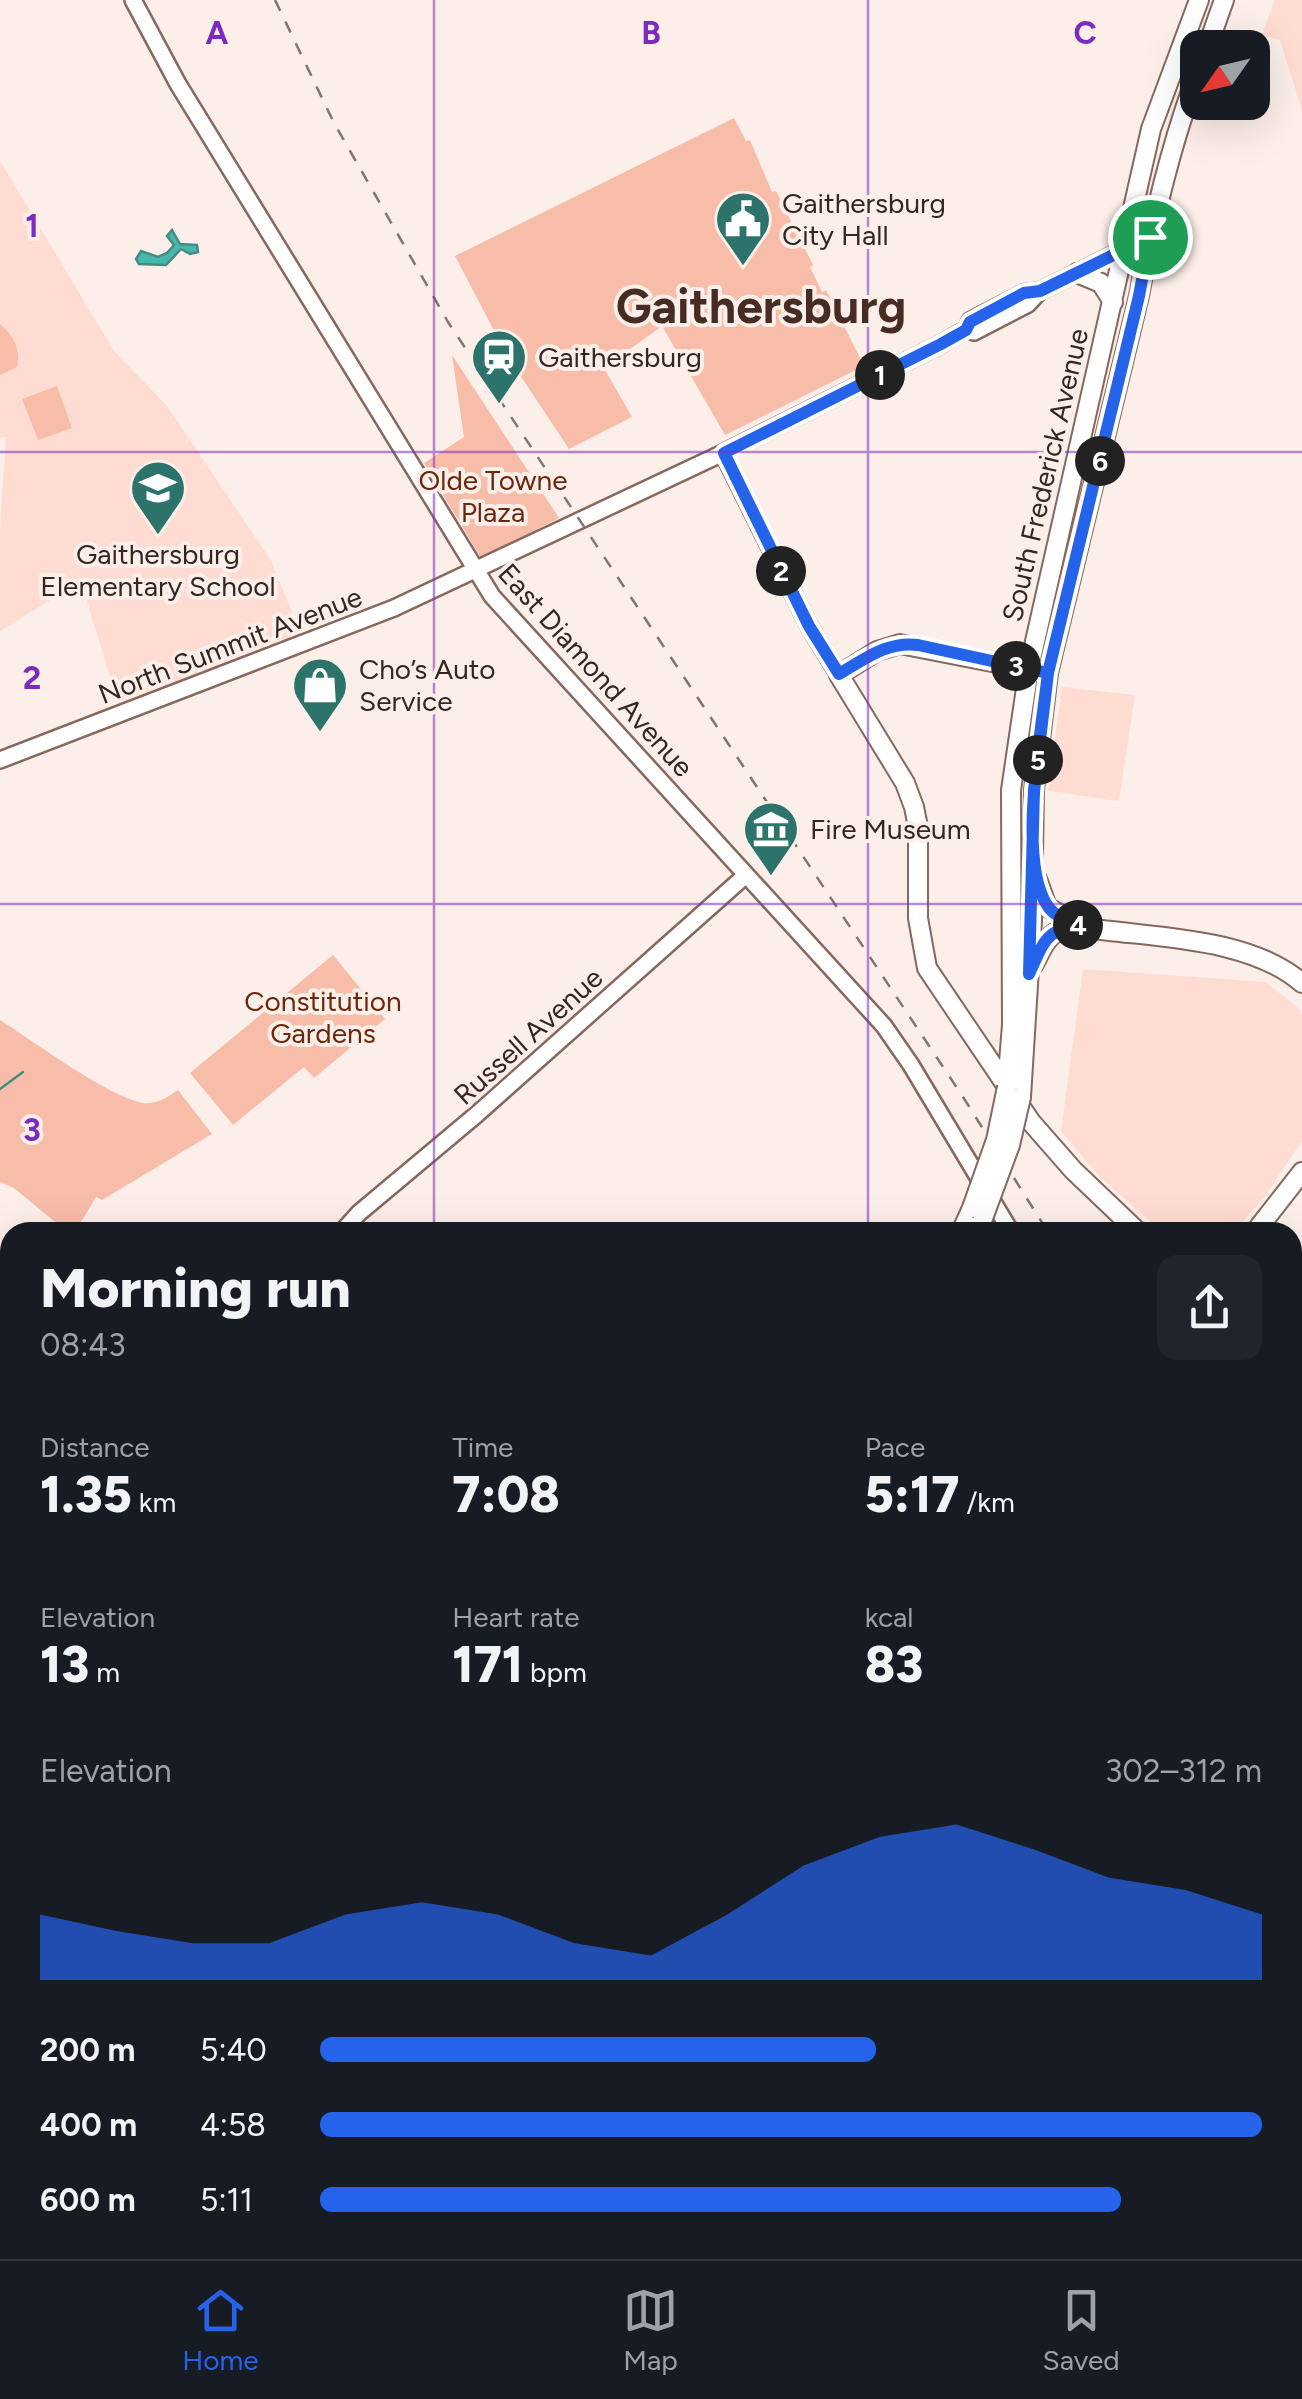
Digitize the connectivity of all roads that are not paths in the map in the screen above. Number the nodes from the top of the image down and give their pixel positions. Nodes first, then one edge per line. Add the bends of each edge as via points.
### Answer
1 (133, 0) edge
2 (1199, 0) edge
3 (1224, 0) edge
4 (1213, 30) edge
5 (1180, 120) edge
6 (1150, 237) junction
7 (1122, 250) junction
8 (1077, 273) junction
9 (1112, 302) junction
10 (724, 453) junction
11 (474, 570) junction
12 (1028, 668) junction
13 (1048, 673) junction
14 (839, 674) junction
15 (0, 760) edge
16 (1033, 864) junction
17 (746, 875) junction
18 (1087, 928) junction
19 (1029, 974) junction
20 (1302, 983) edge
21 (1302, 1172) edge
22 (977, 1221) edge
23 (351, 1222) edge
24 (1005, 1222) edge
25 (1128, 1222) edge
26 (1264, 1222) edge

1 - 11 street, East Diamond Avenue
2 - 7 main road, South Frederick Avenue via 1151,129
3 - 4 main road
5 - 6 main road, South Frederick Avenue
6 - 7 street, North Summit Avenue
6 - 13 main road, South Frederick Avenue
7 - 8 street, North Summit Avenue
7 - 9 main road, South Frederick Avenue
8 - 9 main road via 1100,284
8 - 10 street, North Summit Avenue via 974,332 966,330
9 - 12 main road, South Frederick Avenue
10 - 11 street, North Summit Avenue
10 - 14 street
11 - 15 street, North Summit Avenue via 356,625
11 - 17 street, East Diamond Avenue
12 - 13 main road
12 - 14 main road via 900,644
12 - 22 main road, South Frederick Avenue, bridge via 1011,790 1007,1087
13 - 16 main road, South Frederick Avenue
14 - 25 main road via 914,807 927,968 1031,1122
16 - 18 main road via 1047,907
16 - 19 main road, South Frederick Avenue
17 - 23 street, Russell Avenue
17 - 24 street, East Diamond Avenue via 884,1026
18 - 19 main road via 1053,932
18 - 20 main road via 1244,951
19 - 22 main road, South Frederick Avenue, bridge via 1021,1097 1010,1145
21 - 26 main road

